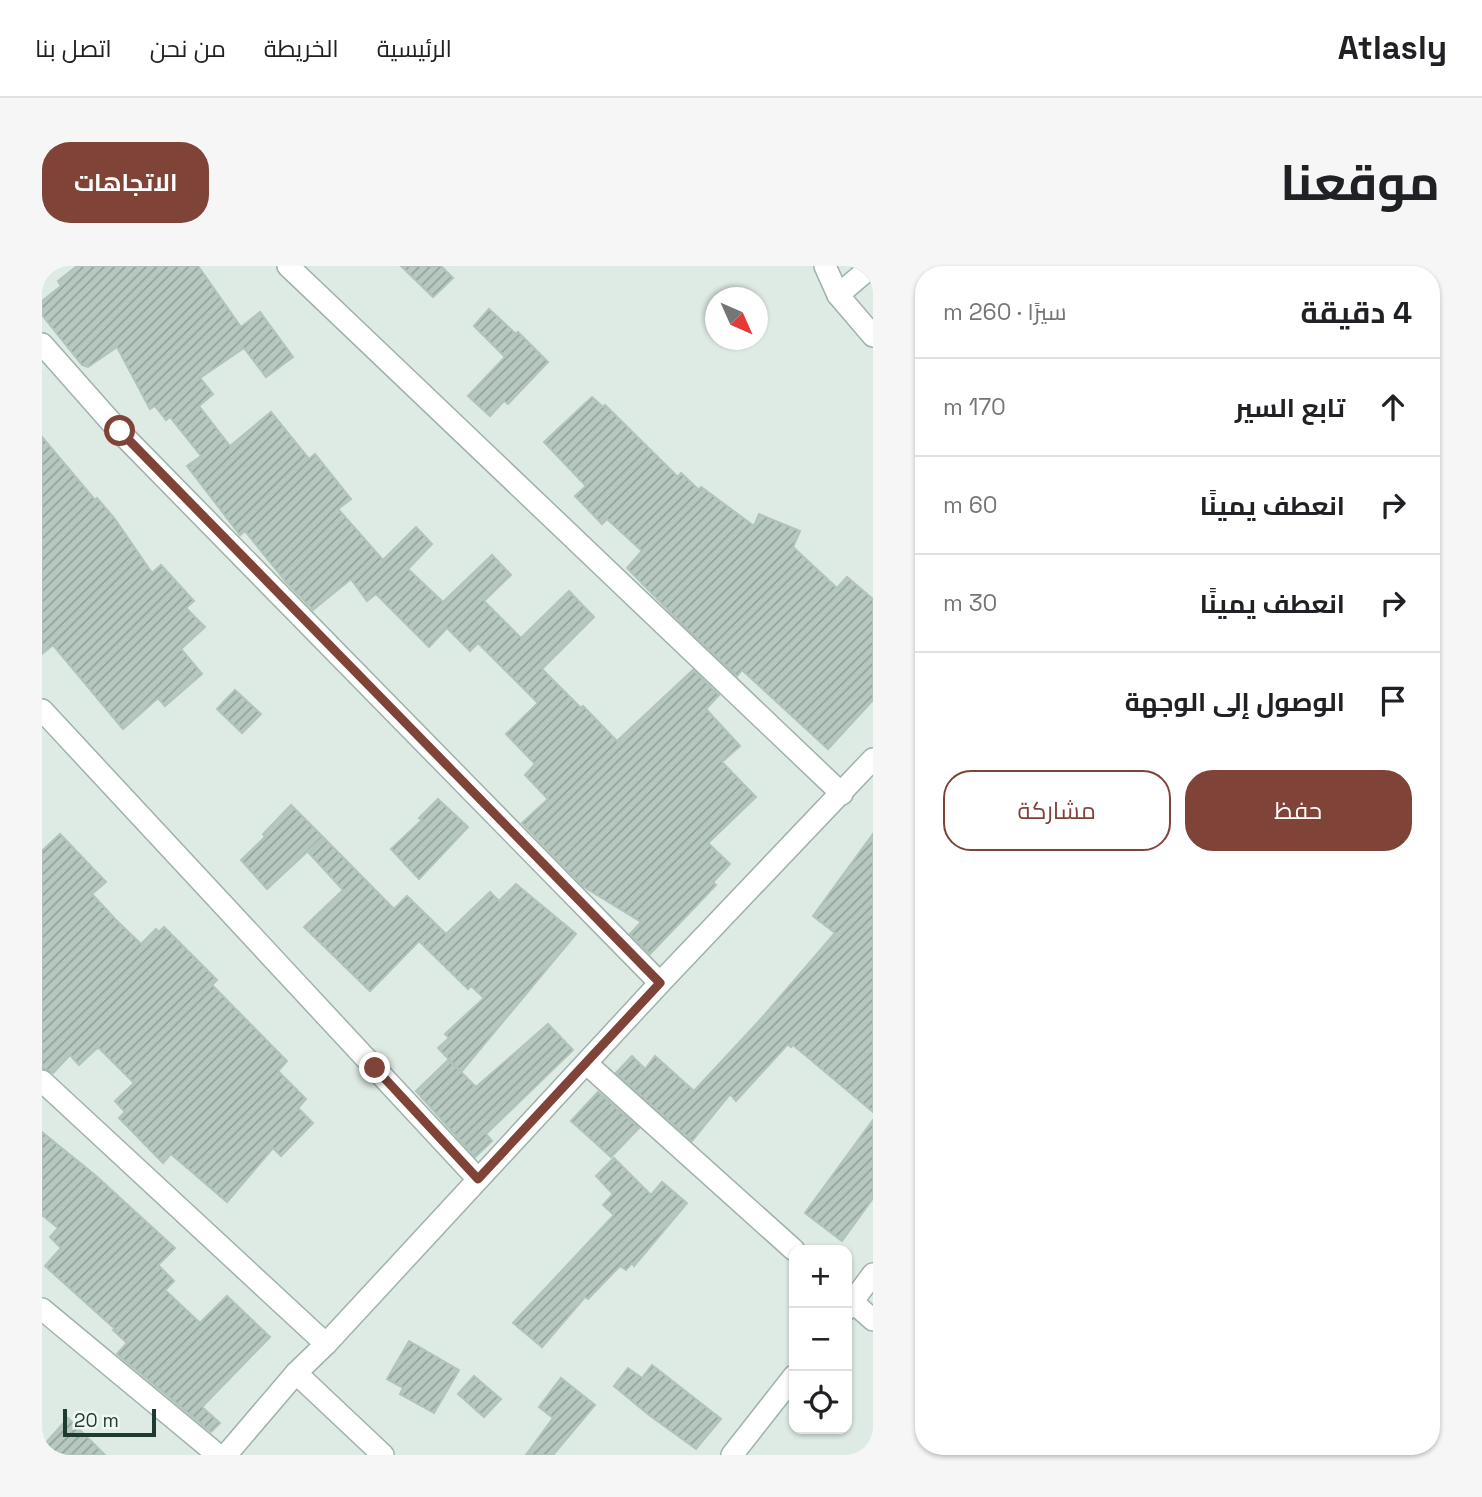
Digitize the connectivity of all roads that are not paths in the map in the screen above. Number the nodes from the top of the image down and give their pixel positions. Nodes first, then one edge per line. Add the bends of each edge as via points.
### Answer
1 (288, 266) edge
2 (825, 266) edge
3 (872, 266) edge
4 (838, 295) junction
5 (873, 336) edge
6 (42, 344) edge
7 (42, 710) edge
8 (873, 759) edge
9 (842, 794) junction
10 (660, 983) junction
11 (587, 1065) junction
12 (42, 1081) edge
13 (478, 1179) junction
14 (789, 1246) edge
15 (873, 1274) edge
16 (852, 1299) edge
17 (852, 1305) edge
18 (42, 1309) edge
19 (873, 1320) edge
20 (326, 1344) junction
21 (296, 1373) junction
22 (789, 1382) edge
23 (219, 1455) edge
24 (226, 1455) edge
25 (383, 1455) edge
26 (732, 1455) edge

1 - 9 street
2 - 4 street
3 - 4 street
4 - 5 street
6 - 10 street via 148,460
7 - 13 street
8 - 9 street
9 - 10 street
10 - 11 street
11 - 13 street
11 - 14 street
12 - 20 street
13 - 20 street
15 - 16 street
17 - 19 street
18 - 23 street
20 - 21 street
21 - 24 street
21 - 25 street
22 - 26 street

